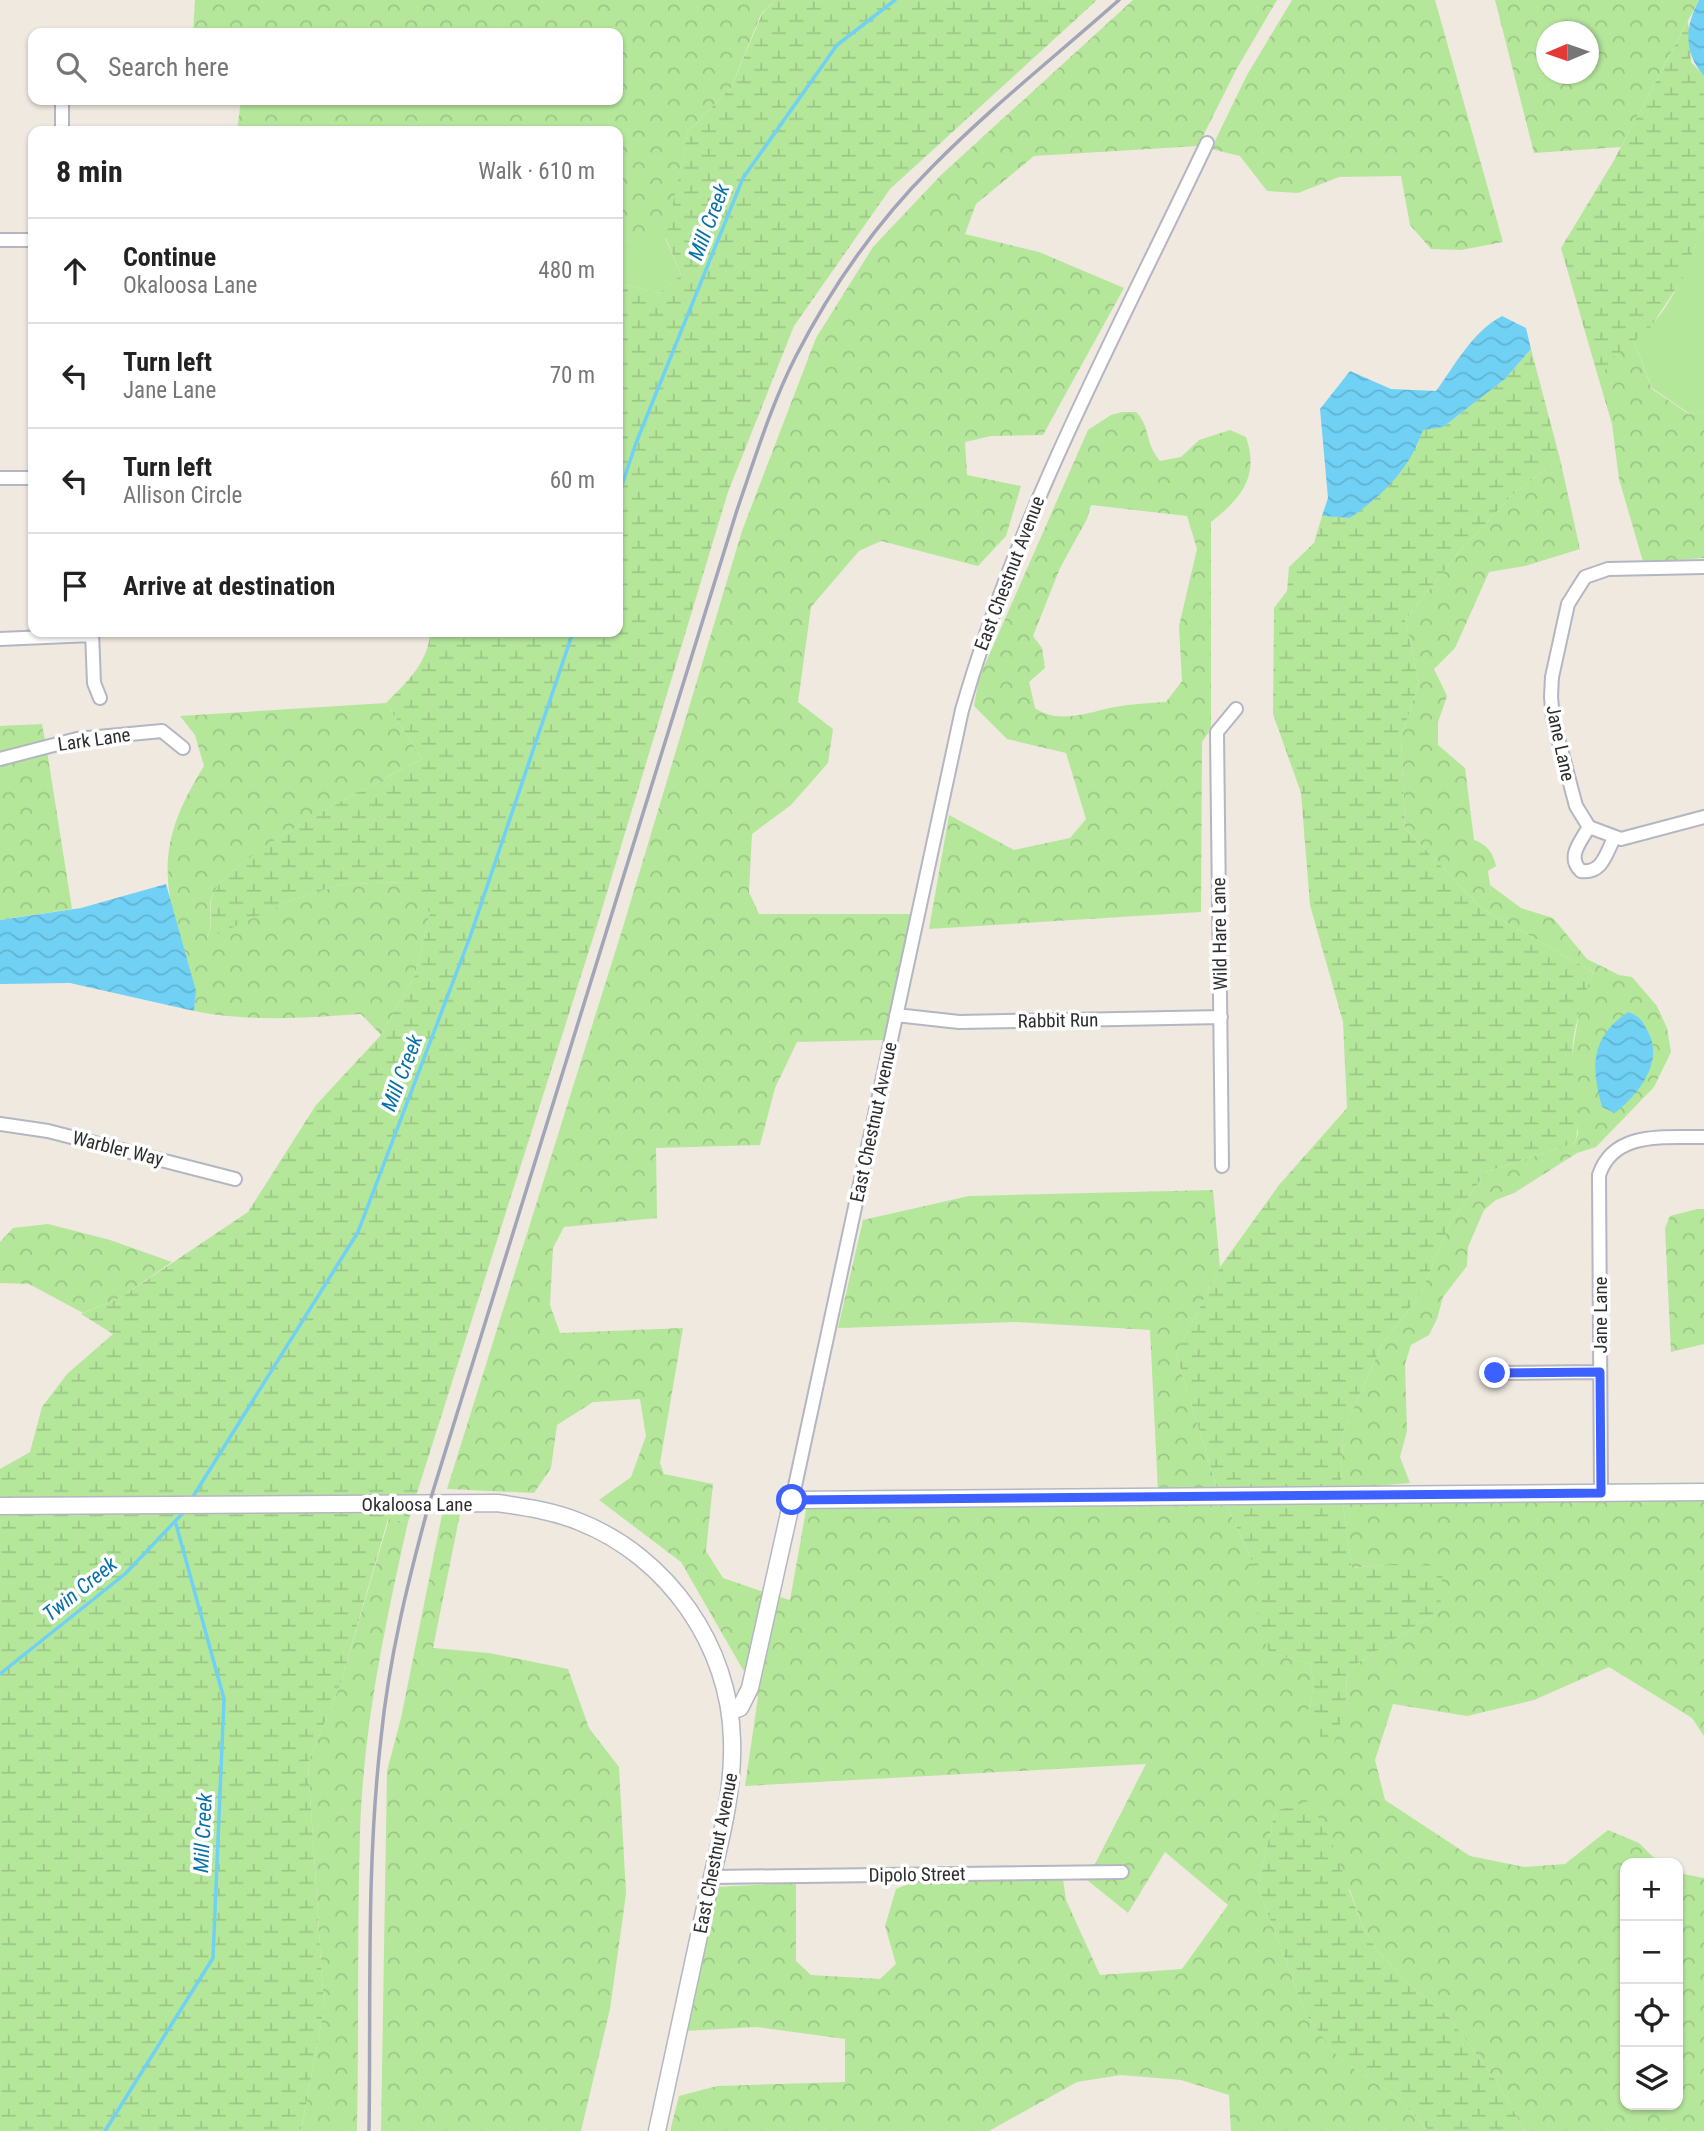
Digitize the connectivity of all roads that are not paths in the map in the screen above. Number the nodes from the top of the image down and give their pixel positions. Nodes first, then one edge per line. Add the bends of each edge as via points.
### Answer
1 (62, 105) edge
2 (62, 126) edge
3 (1207, 143) dead end
4 (0, 240) edge
5 (28, 240) edge
6 (0, 478) edge
7 (28, 478) edge
8 (1704, 567) edge
9 (37, 637) edge
10 (92, 637) edge
11 (0, 639) edge
12 (100, 698) dead end
13 (1236, 709) dead end
14 (183, 748) dead end
15 (0, 758) edge
16 (1704, 817) edge
17 (1589, 827) junction
18 (1615, 838) junction
19 (896, 1015) junction
20 (1221, 1017) junction
21 (0, 1124) edge
22 (1704, 1137) edge
23 (1222, 1166) dead end
24 (235, 1179) dead end
25 (1600, 1372) junction
26 (1495, 1373) dead end
27 (1704, 1492) edge
28 (1601, 1493) junction
29 (792, 1500) junction
30 (0, 1506) edge
31 (730, 1710) junction
32 (1122, 1872) dead end
33 (712, 1877) junction
34 (657, 2131) edge

1 - 2 street
3 - 19 street, East Chestnut Avenue via 1029,517 981,646 962,710
4 - 5 street
6 - 7 street
8 - 17 street, Jane Lane via 1596,571 1585,577 1568,604 1552,677 1553,719 1576,806
9 - 11 street
10 - 12 street via 94,683
13 - 20 street, Wild Hare Lane via 1217,732
14 - 15 street, Lark Lane via 162,731 77,739
16 - 18 street
17 - 18 street
17 - 18 street via 1574,856 1581,871 1600,866
19 - 20 street, Rabbit Run via 959,1022
19 - 29 street, East Chestnut Avenue
20 - 23 street, Wild Hare Lane
21 - 24 street, Warbler Way via 48,1131
22 - 25 street, Jane Lane via 1640,1138 1609,1154 1602,1166
25 - 26 street
25 - 28 street, Jane Lane
27 - 28 street
28 - 29 street
29 - 31 street, East Chestnut Avenue via 750,1688 740,1708
30 - 31 street, Okaloosa Lane via 497,1503 540,1509 605,1534 672,1587 708,1643
31 - 33 street, East Chestnut Avenue via 731,1779
32 - 33 street, Dipolo Street
33 - 34 street, East Chestnut Avenue

